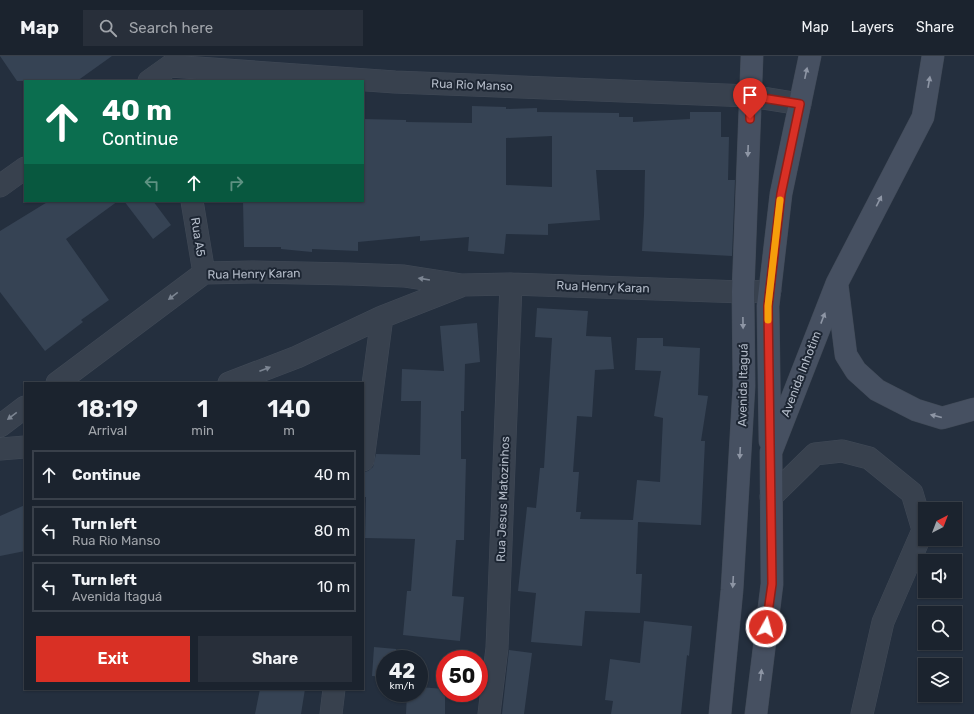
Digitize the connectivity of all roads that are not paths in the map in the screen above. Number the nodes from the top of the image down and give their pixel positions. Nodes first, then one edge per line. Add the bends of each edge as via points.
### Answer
1 (752, 56) edge
2 (810, 56) edge
3 (933, 56) edge
4 (170, 68) edge
5 (151, 80) edge
6 (363, 80) edge
7 (364, 80) edge
8 (750, 96) junction
9 (800, 104) junction
10 (24, 169) edge
11 (0, 186) edge
12 (192, 202) edge
13 (204, 273) junction
14 (837, 283) junction
15 (511, 284) junction
16 (462, 286) junction
17 (770, 291) junction
18 (743, 292) junction
19 (382, 317) junction
20 (58, 382) edge
21 (232, 382) edge
22 (24, 408) edge
23 (974, 409) edge
24 (0, 426) edge
25 (24, 447) edge
26 (0, 449) edge
27 (364, 452) edge
28 (771, 452) junction
29 (771, 497) junction
30 (334, 690) edge
31 (331, 714) edge
32 (489, 714) edge
33 (720, 714) edge
34 (756, 714) edge
35 (862, 714) edge

1 - 8 main road, Avenida Itaguá
9 -> 2 main road
14 -> 3 main road, Avenida Inhotim via 923,117
4 - 5 street, Rua Rio Manso
4 - 6 street, Rua Rio Manso
7 - 8 street, Rua Rio Manso
8 - 9 street, Rua Rio Manso
8 -> 18 main road, Avenida Itaguá
9 - 17 main road via 781,194
10 - 11 street
12 - 13 street, Rua A5
16 -> 13 street, Rua Henry Karan via 404,276
13 -> 20 street, Rua Henry Karan
23 -> 14 main road via 942,418 916,410 877,390 856,371 846,355
28 -> 14 main road, Avenida Inhotim
15 - 16 street, Rua Henry Karan
15 - 18 street, Rua Henry Karan
15 - 32 street, Rua Jesus Matozinhos via 497,648
16 - 19 street, Rua Henry Karan
17 - 18 street, Rua Henry Karan
17 - 28 main road via 768,306
18 -> 33 main road, Avenida Itaguá via 744,386 732,590
21 -> 19 street, Rua Henry Karan via 297,357
19 - 27 street
22 -> 24 street
25 - 26 street
28 - 29 main road, Avenida Inhotim
34 -> 29 main road, Avenida Inhotim via 772,584
29 - 35 street via 815,454 842,451 869,458 912,493 923,530 883,622
30 - 31 street

